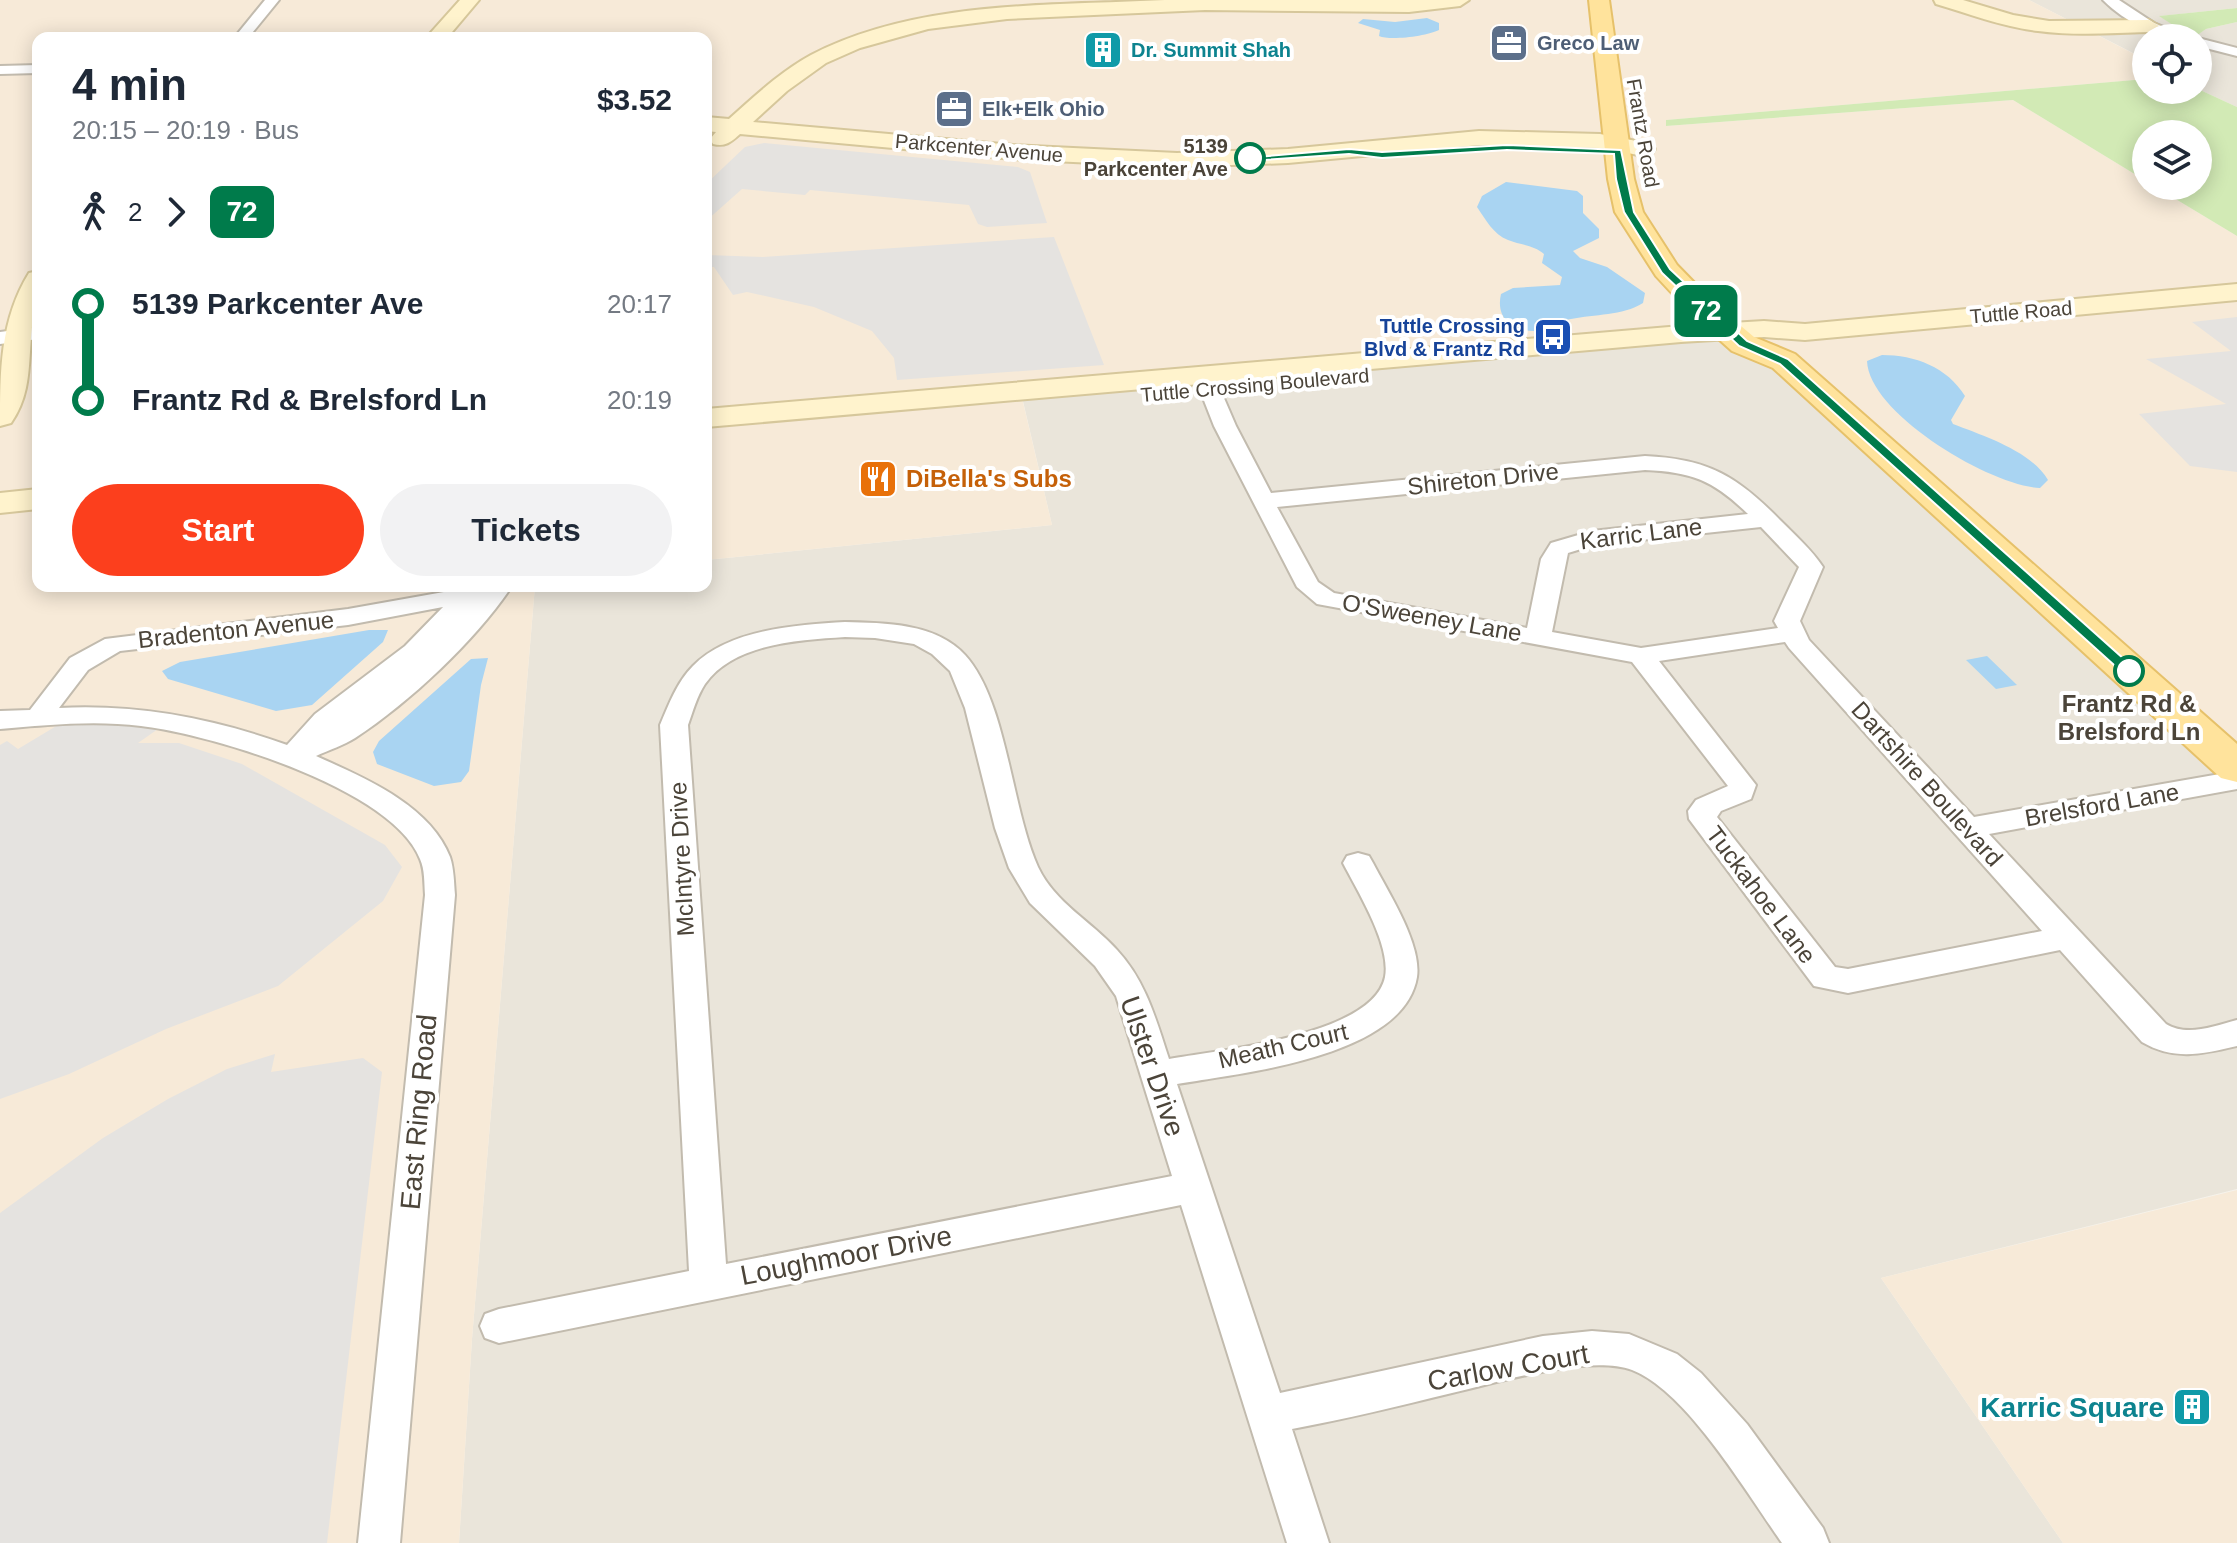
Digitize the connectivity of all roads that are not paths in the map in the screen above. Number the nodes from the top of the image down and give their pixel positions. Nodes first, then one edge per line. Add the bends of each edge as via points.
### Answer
1 (272, 0) edge
2 (470, 0) edge
3 (492, 0) edge
4 (1460, 0) edge
5 (1599, 0) edge
6 (1943, 0) edge
7 (2110, 0) edge
8 (2146, 24) edge
9 (2132, 26) edge
10 (470, 30) edge
11 (246, 32) edge
12 (441, 32) edge
13 (2212, 46) edge
14 (2237, 52) edge
15 (32, 69) edge
16 (0, 70) edge
17 (712, 125) edge
18 (734, 127) junction
19 (712, 147) edge
20 (1633, 148) junction
21 (1659, 212) dead end
22 (32, 269) edge
23 (32, 274) edge
24 (8, 279) dead end
25 (2237, 292) edge
26 (18, 336) edge
27 (1765, 338) junction
28 (1206, 382) junction
29 (0, 417) edge
30 (712, 418) edge
31 (712, 438) edge
32 (32, 476) edge
33 (0, 479) edge
34 (32, 500) edge
35 (1264, 501) junction
36 (0, 503) edge
37 (1767, 519) junction
38 (461, 592) edge
39 (465, 592) edge
40 (496, 592) edge
41 (1792, 633) junction
42 (1538, 637) junction
43 (921, 638) joint
44 (1641, 656) junction
45 (38, 717) junction
46 (0, 720) edge
47 (293, 756) junction
48 (2237, 768) edge
49 (2237, 780) edge
50 (1967, 828) junction
51 (1358, 863) dead end
52 (2067, 937) junction
53 (2237, 1033) edge
54 (1159, 1074) junction
55 (1193, 1187) junction
56 (708, 1282) junction
57 (499, 1326) dead end
58 (1269, 1414) junction
59 (379, 1543) edge
60 (1308, 1543) edge
61 (1808, 1543) edge

1 - 11 street
2 - 12 street
3 - 10 street
4 - 18 street via 1369,10 1235,4 1044,11 936,23 820,59 776,88
5 - 20 main road, Frantz Road
6 - 9 street via 2036,25
7 - 8 street
13 - 14 street
15 - 16 street
17 - 18 street, Parkcenter Avenue
18 - 19 street
18 - 20 street, Parkcenter Avenue via 1107,158
20 - 27 main road, Frantz Road via 1621,179 1629,212 1648,245
21 - 27 main road, Frantz Road via 1698,268
22 - 24 street
23 - 26 street
25 - 27 street, Tuttle Road
26 - 29 street via 13,385
27 - 28 street, Tuttle Crossing Boulevard
27 - 48 main road, Frantz Road
28 - 30 street, Tuttle Crossing Boulevard
28 - 31 street, Tuttle Crossing Boulevard
28 - 35 street, O'Sweeney Lane
32 - 33 street
34 - 36 street
35 - 37 street, Shireton Drive via 1645,463 1701,470 1739,489
35 - 42 street, O'Sweeney Lane via 1309,587 1326,599
37 - 41 street via 1811,567 1787,621
37 - 42 street, Karric Lane via 1592,538 1559,548
38 - 45 street, Bradenton Avenue via 348,617 114,644 79,664
39 - 47 street via 390,672 314,726
40 - 47 street, Bradenton Avenue via 405,685 345,732
41 - 44 street, O'Sweeney Lane
41 - 50 street, Dartshire Boulevard
42 - 44 street, O'Sweeney Lane
43 - 54 street, Ulster Drive via 959,664 976,700 1018,850 1034,886 1107,960 1131,993
43 - 56 street, McIntyre Drive via 852,630 751,645 704,670 688,688 674,725
44 - 52 street, Tuckahoe Lane via 1742,785 1735,798 1707,805 1703,819 1825,978 1848,981
45 - 46 street, East Ring Road
45 - 47 street, East Ring Road via 154,719
47 - 59 street, East Ring Road via 381,801 418,834 438,872 440,895
49 - 50 street, Brelsford Lane
50 - 52 street, Dartshire Boulevard
51 - 54 street, Meath Court via 1392,932 1401,976 1396,997 1378,1016 1327,1040
52 - 53 street, Dartshire Boulevard via 2162,1040 2182,1044
54 - 55 street, Ulster Drive
55 - 56 street, Loughmoor Drive
55 - 58 street, Ulster Drive
56 - 57 street, Loughmoor Drive
58 - 60 street, Ulster Drive
58 - 61 street, Carlow Court via 1543,1354 1609,1350 1642,1355 1703,1402

